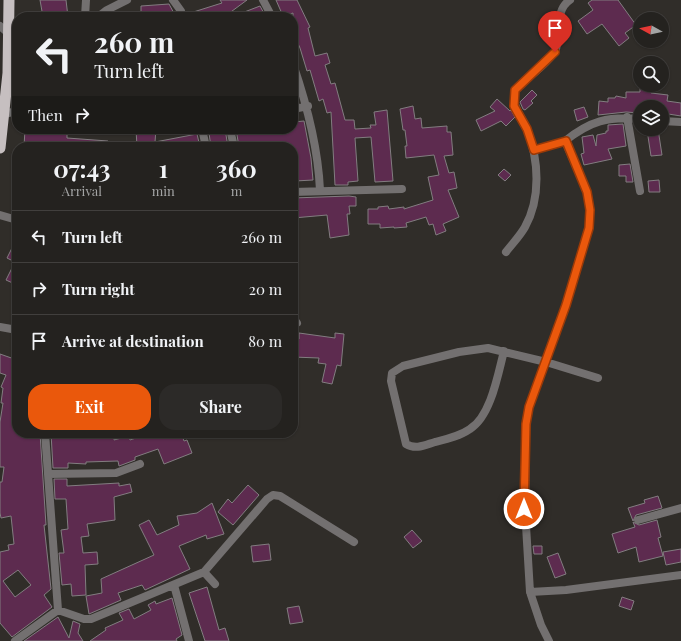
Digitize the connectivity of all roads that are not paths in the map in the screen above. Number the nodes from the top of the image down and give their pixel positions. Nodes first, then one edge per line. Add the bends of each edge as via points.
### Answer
1 (8, 0) edge
2 (86, 0) edge
3 (127, 0) edge
4 (173, 0) edge
5 (263, 0) edge
6 (570, 0) edge
7 (85, 12) edge
8 (104, 12) edge
9 (181, 12) edge
10 (269, 12) edge
11 (4, 29) edge
12 (298, 78) edge
13 (308, 106) junction
14 (298, 108) edge
15 (12, 112) edge
16 (4, 114) junction
17 (627, 117) junction
18 (633, 118) edge
19 (669, 121) edge
20 (681, 122) edge
21 (566, 141) junction
22 (0, 148) edge
23 (534, 150) junction
24 (402, 189) dead end
25 (320, 190) junction
26 (640, 190) dead end
27 (298, 192) edge
28 (0, 215) edge
29 (12, 219) edge
30 (506, 252) dead end
31 (0, 327) edge
32 (12, 329) edge
33 (504, 351) junction
34 (546, 362) junction
35 (598, 378) dead end
36 (45, 438) edge
37 (140, 464) dead end
38 (49, 474) junction
39 (681, 508) edge
40 (638, 520) dead end
41 (354, 542) dead end
42 (204, 572) junction
43 (681, 575) edge
44 (215, 584) dead end
45 (174, 585) junction
46 (530, 592) junction
47 (58, 610) junction
48 (15, 641) edge
49 (189, 641) edge
50 (549, 641) edge

1 - 11 highway
2 - 7 street
3 - 8 street
4 - 9 street
5 - 10 street
6 - 23 street via 564,4 560,12 555,52 515,90 513,97 514,106 527,129
11 - 16 highway via 8,73
12 - 13 street
13 - 14 street
13 - 25 street via 319,166
15 - 16 street
16 - 22 highway
17 - 18 street
17 - 21 street via 596,121
17 - 26 street
19 - 20 street
21 - 23 street
21 - 34 street via 587,192 589,228
23 - 30 street via 537,183 534,206 524,229
24 - 25 street
25 - 27 street
28 - 29 street
31 - 32 street
33 - 33 street via 494,390 482,418 470,429 451,438 418,447 406,444 392,388 392,373 403,366 459,352 488,348
33 - 34 street
34 - 35 street
34 - 46 street via 529,407 526,424 524,509
36 - 38 street
37 - 38 street via 116,473
38 - 47 street
39 - 40 street
41 - 42 street via 280,496 273,495
42 - 44 street
42 - 45 street
43 - 46 street via 566,590
45 - 47 street via 91,619
45 - 49 street
46 - 50 street
47 - 48 street

